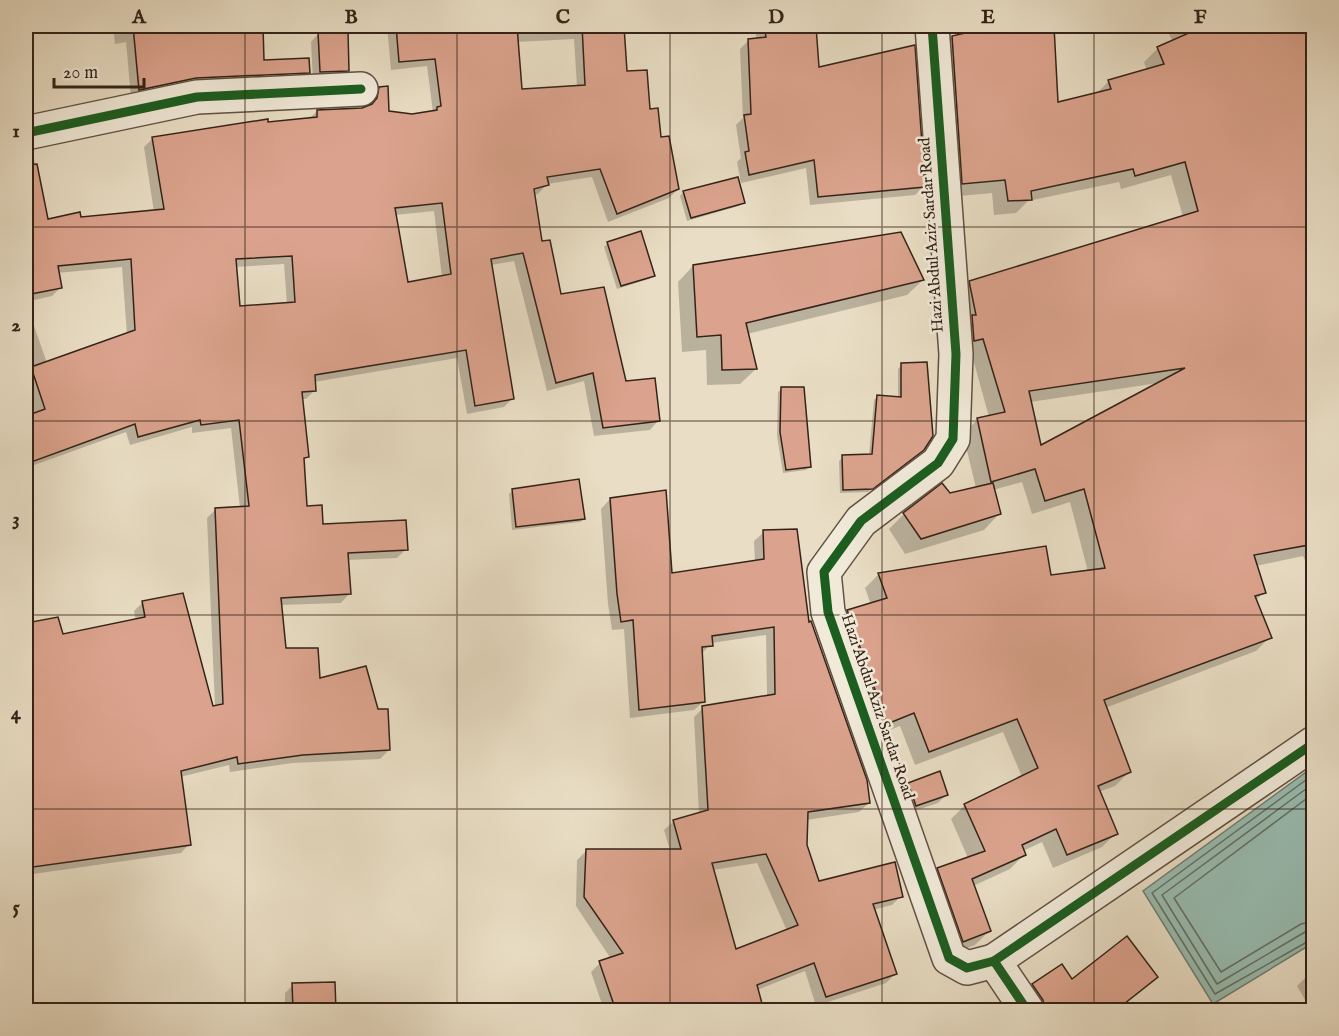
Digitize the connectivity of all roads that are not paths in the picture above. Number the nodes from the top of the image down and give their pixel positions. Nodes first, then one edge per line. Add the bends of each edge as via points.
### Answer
1 (932, 26) edge
2 (361, 89) dead end
3 (26, 133) edge
4 (1314, 743) edge
5 (980, 965) junction
6 (1027, 1011) edge

1 - 5 street, Hazi Abdul Aziz Sardar Road via 956,354 952,439 938,463 861,521 824,572 828,612 949,958
2 - 3 street via 197,97
4 - 5 street
5 - 6 street, Hazi Abdul Aziz Sardar Road

